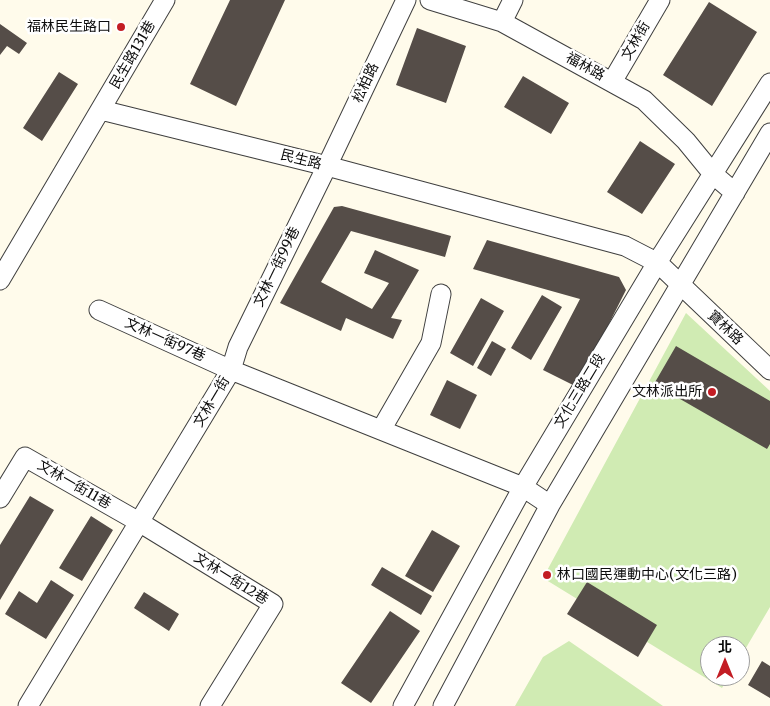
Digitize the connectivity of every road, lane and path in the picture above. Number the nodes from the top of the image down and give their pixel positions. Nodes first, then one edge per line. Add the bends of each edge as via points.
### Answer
1 (165, 0) edge
2 (406, 0) edge
3 (430, 0) edge
4 (513, 0) edge
5 (660, 0) edge
6 (502, 22) junction
7 (612, 82) junction
8 (770, 84) edge
9 (102, 110) junction
10 (770, 134) edge
11 (327, 166) junction
12 (713, 174) junction
13 (735, 194) junction
14 (658, 263) junction
15 (0, 280) edge
16 (680, 286) junction
17 (441, 294) dead end
18 (99, 310) dead end
19 (231, 370) junction
20 (770, 370) edge
21 (381, 430) junction
22 (523, 487) junction
23 (0, 498) edge
24 (550, 505) junction
25 (139, 522) junction
26 (28, 706) edge
27 (210, 706) edge
28 (403, 706) edge
29 (443, 706) edge

1 - 9 street, 民生路131巷
2 - 11 street, 松柏路
3 - 6 street, 福林路
4 - 6 street
5 - 7 street, 文林街
6 - 7 street, 福林路
7 - 12 street, 福林路 via 644,100 686,141
8 - 12 street, 文化三路二段
9 - 11 street, 民生路
9 - 15 street
10 - 13 street
11 - 14 street, 民生路 via 625,246
11 - 19 street, 文林一街99巷 via 238,347
12 - 13 street, 福林路
12 - 14 street, 文化三路二段
13 - 16 street
14 - 16 street, 民生路
14 - 22 street, 文化三路二段
16 - 20 street, 寶林路
16 - 24 street
17 - 21 street via 431,343
18 - 19 street, 文林一街97巷
19 - 21 street, 文林一街
19 - 25 street, 文林一街
21 - 22 street, 文林一街
22 - 24 street, 文林一街
22 - 28 street, 文化三路二段
23 - 25 street, 文林一街11巷 via 25,457
24 - 29 street
25 - 26 street, 文林一街
25 - 27 street, 文林一街12巷 via 273,604

